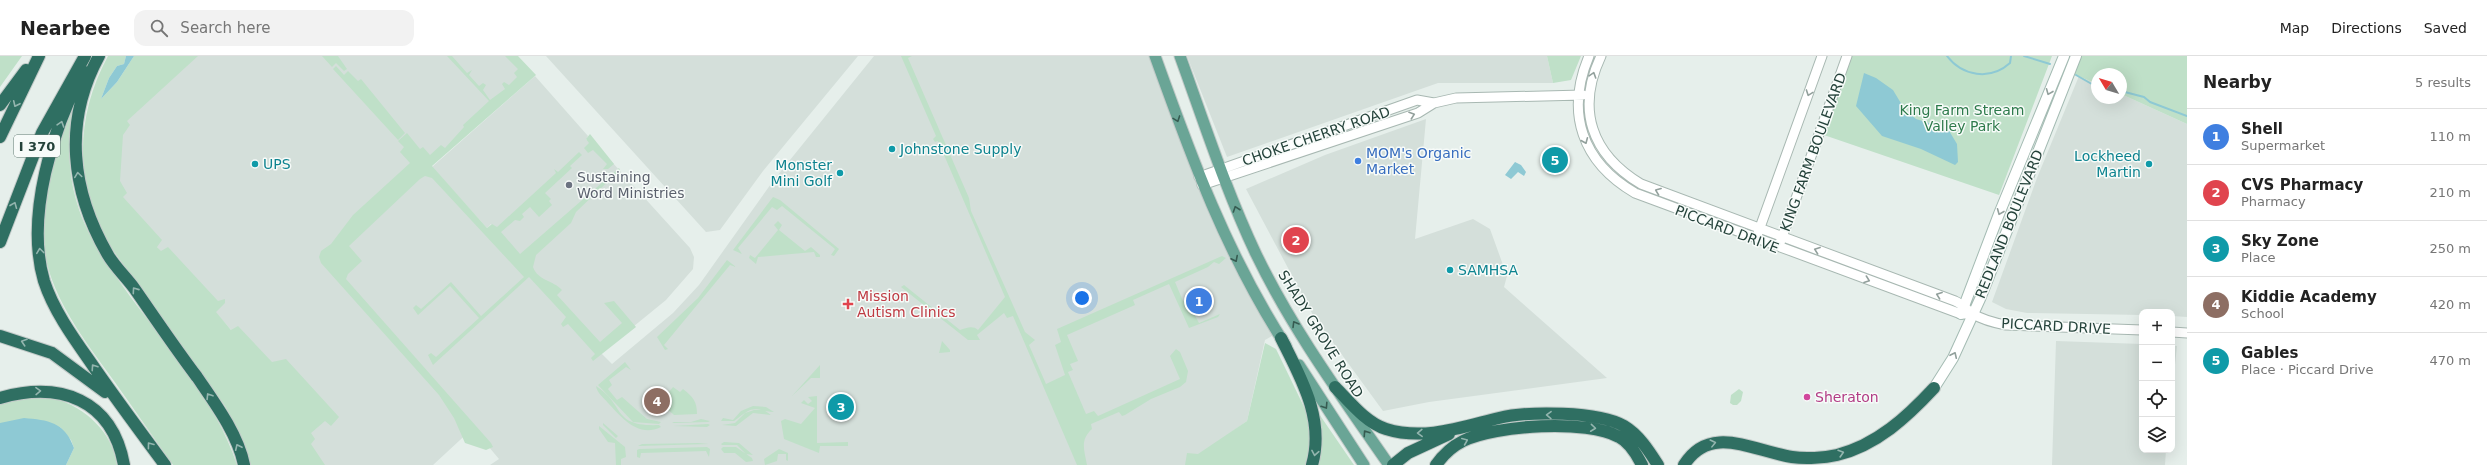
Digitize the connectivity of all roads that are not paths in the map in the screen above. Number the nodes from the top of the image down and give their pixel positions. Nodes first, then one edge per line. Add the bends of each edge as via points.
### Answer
1 (37, 56) edge
2 (85, 56) edge
3 (92, 56) edge
4 (99, 56) edge
5 (1150, 56) edge
6 (1155, 56) edge
7 (1180, 56) edge
8 (1590, 56) edge
9 (1601, 56) edge
10 (1822, 56) edge
11 (1847, 56) edge
12 (2064, 56) edge
13 (2076, 56) edge
14 (1578, 95) junction
15 (1588, 95) junction
16 (1164, 100) dead end
17 (0, 105) edge
18 (0, 137) edge
19 (1224, 174) junction
20 (1201, 181) junction
21 (1760, 229) junction
22 (1782, 238) junction
23 (1756, 240) junction
24 (0, 242) edge
25 (1778, 248) junction
26 (1962, 310) junction
27 (1973, 314) junction
28 (2139, 330) edge
29 (2175, 332) edge
30 (2187, 333) edge
31 (0, 336) edge
32 (1281, 338) junction
33 (1335, 387) junction
34 (1934, 388) joint
35 (0, 398) edge
36 (116, 399) junction
37 (1459, 429) junction
38 (124, 465) edge
39 (165, 465) edge
40 (244, 465) edge
41 (1312, 465) edge
42 (1364, 465) edge
43 (1388, 465) edge
44 (1393, 465) edge
45 (1436, 465) edge
46 (1642, 465) edge
47 (1658, 465) edge
48 (1684, 465) edge

1 - 17 highway
1 -> 18 highway, I 370
24 -> 2 highway, I 370 via 42,133
36 -> 3 highway via 58,310 44,280 39,248 38,209 46,171 66,108
40 -> 4 highway via 230,430 206,391 109,256 90,221 78,180 76,120 82,92
5 - 16 main road
6 -> 20 main road
7 - 19 main road, SHADY GROVE ROAD
8 - 14 street, PICCARD DRIVE
15 -> 9 street, PICCARD DRIVE
10 -> 21 street, KING FARM BOULEVARD
11 - 22 street, KING FARM BOULEVARD
12 -> 26 main road, REDLAND BOULEVARD
13 - 27 main road, REDLAND BOULEVARD
14 - 15 street, CHOKE CHERRY ROAD
14 - 19 street, CHOKE CHERRY ROAD via 1484,96 1434,103 1417,100
14 -> 23 street, PICCARD DRIVE via 1581,131 1587,147 1623,187
21 -> 15 street, PICCARD DRIVE via 1641,184 1625,175 1614,166 1596,139
19 - 20 street, CHOKE CHERRY ROAD
33 -> 19 main road, SHADY GROVE ROAD via 1269,281 1237,214
20 -> 32 main road via 1238,264
21 - 22 street, PICCARD DRIVE
21 - 23 street, KING FARM BOULEVARD
22 - 25 street, KING FARM BOULEVARD
26 -> 22 street, PICCARD DRIVE
23 - 25 street, PICCARD DRIVE
25 -> 26 street, PICCARD DRIVE
26 - 27 street, PICCARD DRIVE
27 - 28 street, PICCARD DRIVE via 2006,326
34 -> 27 main road, REDLAND BOULEVARD via 1953,358
29 - 30 street
36 -> 31 highway via 52,353
32 -> 41 highway via 1301,380 1316,427 1316,451
32 -> 42 main road
37 -> 33 highway via 1421,434 1384,429 1360,412
43 -> 33 main road, SHADY GROVE ROAD
48 -> 34 highway via 1691,454 1699,448 1720,441 1793,457 1837,455 1876,439 1907,417
35 -> 38 highway via 24,391 47,391 69,396 90,406 105,419 117,436
39 -> 36 highway
37 - 44 highway via 1408,453
47 -> 37 highway via 1637,436 1625,427 1594,415 1501,417
45 -> 46 highway via 1443,455 1464,440 1529,426 1598,428 1619,437

